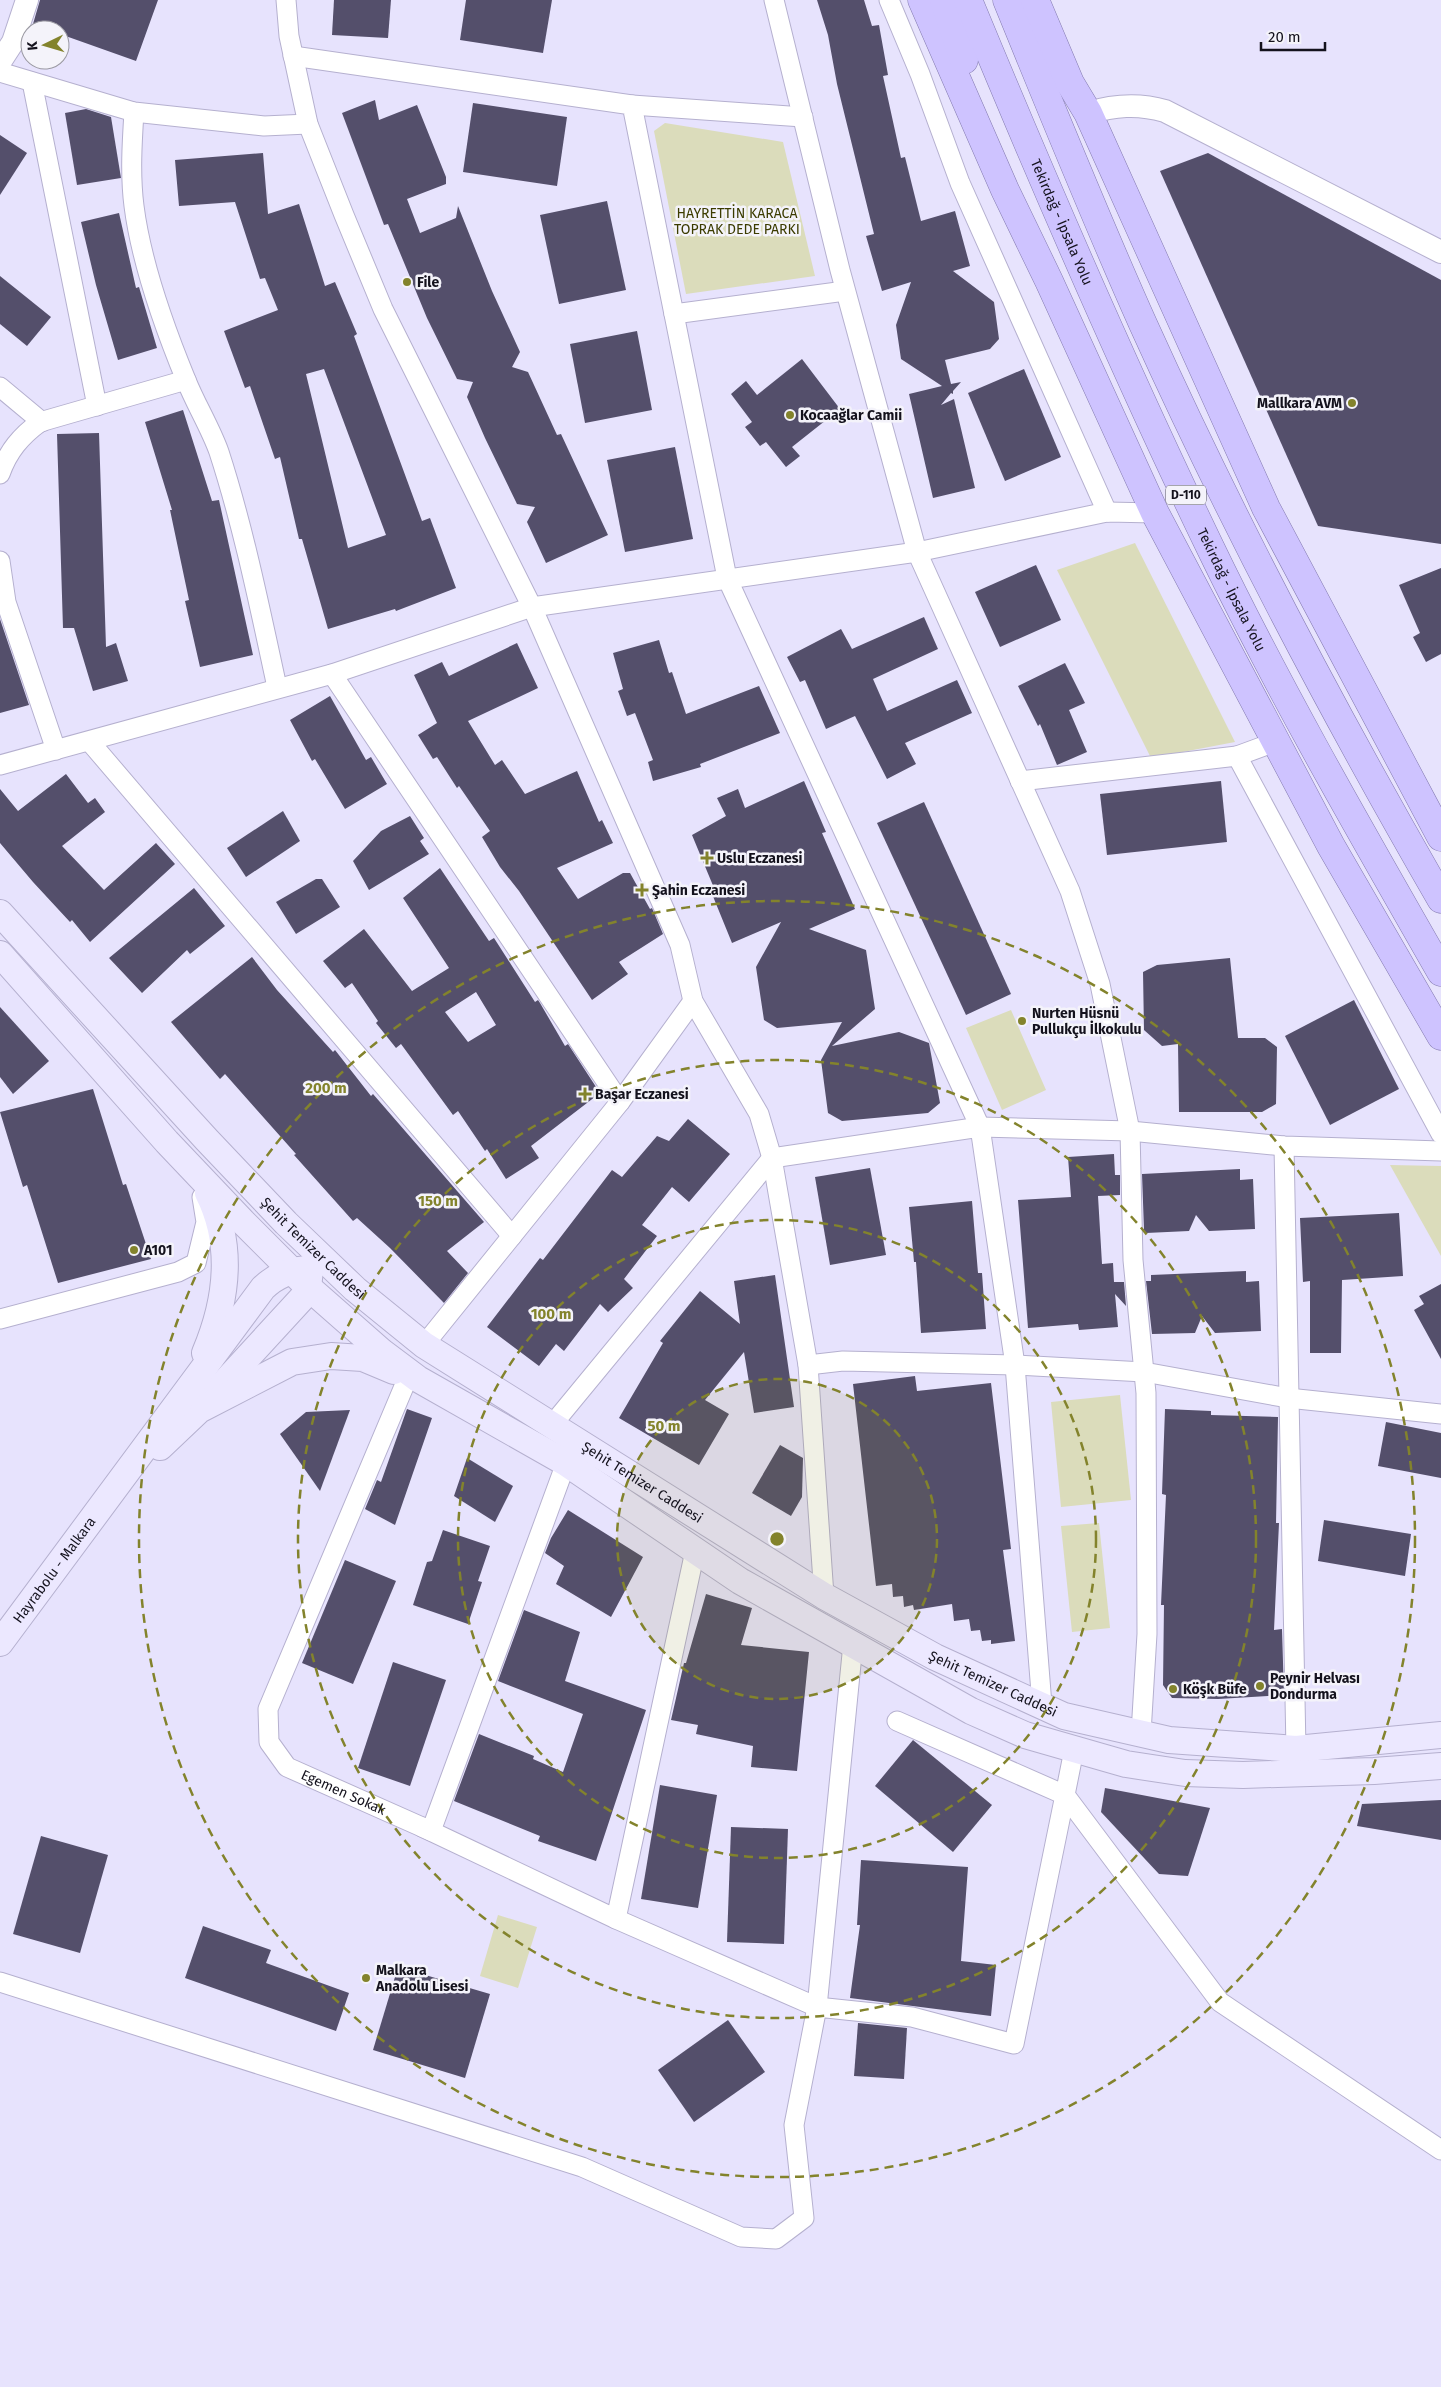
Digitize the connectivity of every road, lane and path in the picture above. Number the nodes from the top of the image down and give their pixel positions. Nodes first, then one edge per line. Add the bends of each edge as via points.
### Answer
1 (27, 0) edge
2 (286, 0) edge
3 (774, 0) edge
4 (889, 0) edge
5 (922, 0) edge
6 (944, 0) edge
7 (968, 0) edge
8 (1007, 0) edge
9 (1035, 0) edge
10 (1053, 0) edge
11 (293, 56) junction
12 (0, 62) edge
13 (0, 72) edge
14 (32, 82) junction
15 (632, 105) junction
16 (134, 112) junction
17 (1088, 113) junction
18 (803, 117) junction
19 (308, 124) junction
20 (1441, 252) edge
21 (1049, 281) junction
22 (845, 291) junction
23 (674, 314) junction
24 (186, 380) junction
25 (0, 387) edge
26 (98, 406) junction
27 (42, 422) junction
28 (0, 474) edge
29 (1107, 512) junction
30 (1155, 513) junction
31 (917, 552) junction
32 (0, 561) edge
33 (727, 578) junction
34 (532, 607) junction
35 (332, 674) junction
36 (277, 687) junction
37 (90, 742) junction
38 (1275, 742) junction
39 (56, 750) junction
40 (1237, 756) junction
41 (0, 765) edge
42 (1020, 781) junction
43 (1441, 837) edge
44 (1441, 899) edge
45 (0, 913) edge
46 (0, 954) edge
47 (1441, 972) edge
48 (693, 1001) junction
49 (1441, 1036) edge
50 (620, 1102) junction
51 (980, 1127) junction
52 (1130, 1131) junction
53 (1441, 1134) edge
54 (1284, 1146) junction
55 (1441, 1151) edge
56 (772, 1158) junction
57 (200, 1177) junction
58 (286, 1223) junction
59 (512, 1236) junction
60 (303, 1275) junction
61 (355, 1289) junction
62 (0, 1320) edge
63 (424, 1345) junction
64 (808, 1365) junction
65 (1015, 1365) junction
66 (1144, 1372) junction
67 (413, 1378) junction
68 (1288, 1398) junction
69 (192, 1401) junction
70 (1441, 1414) edge
71 (552, 1425) junction
72 (566, 1463) junction
73 (696, 1551) junction
74 (824, 1596) junction
75 (0, 1643) edge
76 (853, 1644) junction
77 (1042, 1705) junction
78 (897, 1721) dead end
79 (1140, 1733) junction
80 (1441, 1735) edge
81 (1296, 1749) junction
82 (1074, 1750) junction
83 (1441, 1766) edge
84 (1065, 1795) junction
85 (422, 1827) junction
86 (616, 1919) junction
87 (0, 1982) edge
88 (817, 2007) junction
89 (1441, 2150) edge

1 - 12 street via 13,42
2 - 11 street
3 - 18 street
4 - 29 street via 960,183
5 - 21 highway via 970,114
6 - 21 highway via 960,51
7 - 47 highway, Tekirdağ - İpsala Yolu / D-110 via 1116,345 1210,548 1271,668
8 - 44 highway, D-110 via 1143,324 1237,520 1303,652
9 - 17 highway via 1070,83
10 - 17 highway
11 - 15 street
11 - 19 street
13 - 14 street
14 - 16 street
14 - 26 street
15 - 18 street
15 - 23 street
16 - 19 street via 264,126
16 - 24 street via 131,162 134,206 158,302
17 - 20 street via 1124,105 1165,111
17 - 43 highway via 1266,508
18 - 22 street
19 - 34 street via 383,310
21 - 30 highway
22 - 23 street
22 - 31 street
23 - 33 street
24 - 26 street
24 - 36 street via 211,433 225,473 247,552
25 - 27 street
26 - 27 street
27 - 28 street via 21,436
29 - 30 street
29 - 31 street
30 - 38 highway
31 - 33 street
31 - 42 street
32 - 39 street via 6,602
33 - 34 street
33 - 51 street
34 - 35 street
34 - 48 street via 680,945
35 - 36 street
35 - 50 street
36 - 37 street
37 - 39 street
37 - 59 street
38 - 40 street
38 - 49 highway via 1350,881
39 - 41 street
40 - 42 street
40 - 53 street
42 - 52 street via 1070,891 1100,984
45 - 58 main road, Şehit Temizer Caddesi
46 - 57 main road, Şehit Temizer Caddesi
48 - 50 street
48 - 56 street via 759,1114
50 - 59 street
51 - 52 street
51 - 56 street
51 - 65 street
52 - 54 street
52 - 66 street via 1133,1260
54 - 55 street
54 - 68 street
56 - 64 street
56 - 71 street
57 - 60 main road, Şehit Temizer Caddesi
57 - 62 street via 206,1222 196,1263 178,1272
57 - 69 main road via 223,1233 225,1266 215,1327
58 - 60 main road via 307,1256
58 - 61 main road, Şehit Temizer Caddesi
59 - 63 street
60 - 61 main road via 333,1276
60 - 67 main road, Şehit Temizer Caddesi
60 - 69 main road via 303,1297
60 - 69 main road via 277,1275 263,1288
61 - 63 main road, Şehit Temizer Caddesi
63 - 71 main road, Şehit Temizer Caddesi
64 - 65 street via 843,1361
64 - 74 street
65 - 66 street
65 - 77 street
66 - 68 street
66 - 79 street via 1147,1634
67 - 69 main road via 363,1358 332,1356 292,1362
67 - 72 main road, Şehit Temizer Caddesi
67 - 85 street, Egemen Sokak via 268,1709 269,1742 287,1767
68 - 70 street
68 - 81 street
69 - 75 main road, Hayrabolu - Malkara via 110,1496
71 - 74 main road, Şehit Temizer Caddesi
72 - 73 main road, Şehit Temizer Caddesi
72 - 85 street via 431,1831
73 - 76 main road, Şehit Temizer Caddesi via 740,1581
73 - 86 street
74 - 77 main road, Şehit Temizer Caddesi via 935,1657
76 - 82 main road, Şehit Temizer Caddesi via 971,1711 1025,1735
76 - 88 street
77 - 79 main road, Şehit Temizer Caddesi via 1064,1716
78 - 84 street
79 - 81 main road, Şehit Temizer Caddesi via 1169,1740
80 - 81 main road, Şehit Temizer Caddesi
82 - 83 main road, Şehit Temizer Caddesi via 1126,1764 1185,1773 1374,1771
82 - 84 street
84 - 88 street, Egemen Sokak via 1014,2044 912,2017
84 - 89 street via 1220,2002
85 - 86 street, Egemen Sokak
86 - 88 street, Egemen Sokak
87 - 88 street via 582,2167 741,2237 776,2239 804,2218 794,2125

